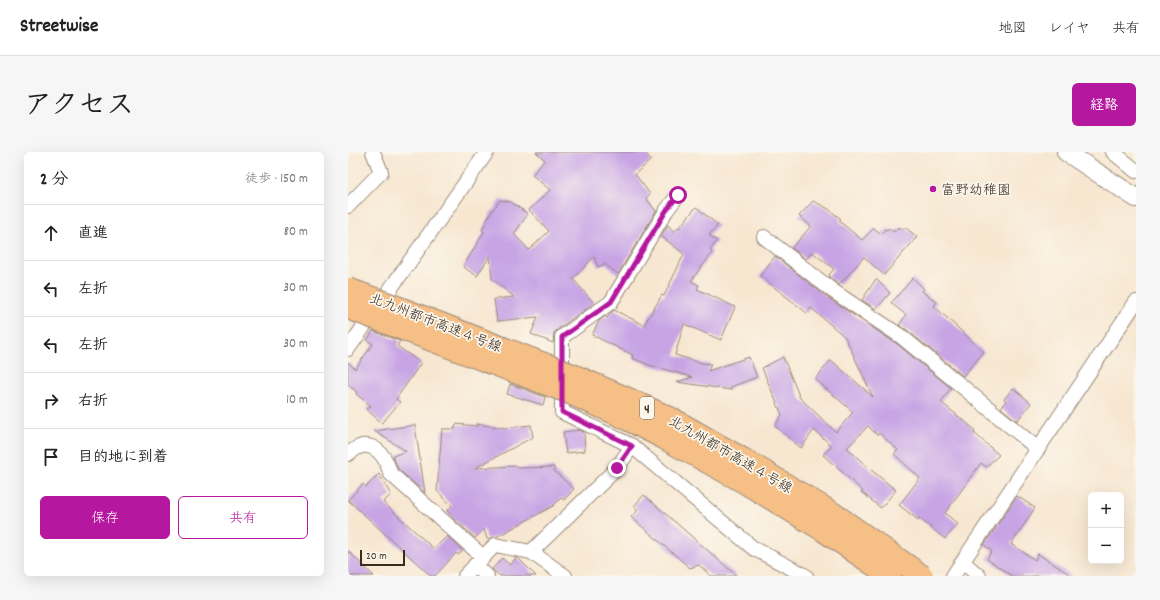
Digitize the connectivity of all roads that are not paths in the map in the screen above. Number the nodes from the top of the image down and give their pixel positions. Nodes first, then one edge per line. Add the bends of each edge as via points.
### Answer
1 (373, 152) edge
2 (487, 152) edge
3 (1066, 152) edge
4 (1114, 152) edge
5 (1136, 170) edge
6 (678, 195) dead end
7 (1136, 198) edge
8 (348, 206) edge
9 (764, 237) dead end
10 (348, 289) edge
11 (1136, 302) edge
12 (348, 308) edge
13 (348, 349) edge
14 (632, 446) junction
15 (1038, 449) junction
16 (348, 454) edge
17 (531, 552) junction
18 (479, 561) junction
19 (963, 562) junction
20 (465, 576) edge
21 (487, 576) edge
22 (565, 576) edge
23 (806, 576) edge
24 (890, 576) edge
25 (922, 576) edge
26 (953, 576) edge
27 (979, 576) edge

1 - 8 street via 381,172
2 - 13 street
3 - 7 street
4 - 5 street
6 - 14 street via 611,302 562,337 562,412
9 - 15 street via 833,290 902,337
10 - 25 highway, 北九州都市高速４号線 / 4, bridge via 575,376 674,420 834,514
11 - 15 street
12 - 24 highway, 北九州都市高速４号線 / 4, bridge via 565,391 624,418 744,482 823,530
14 - 17 street via 617,468
14 - 23 street via 753,548
15 - 19 street
16 - 18 street via 361,446 373,447 378,451 390,473
17 - 18 street via 495,545
17 - 22 street
18 - 20 street
18 - 21 street
19 - 26 street
19 - 27 street

